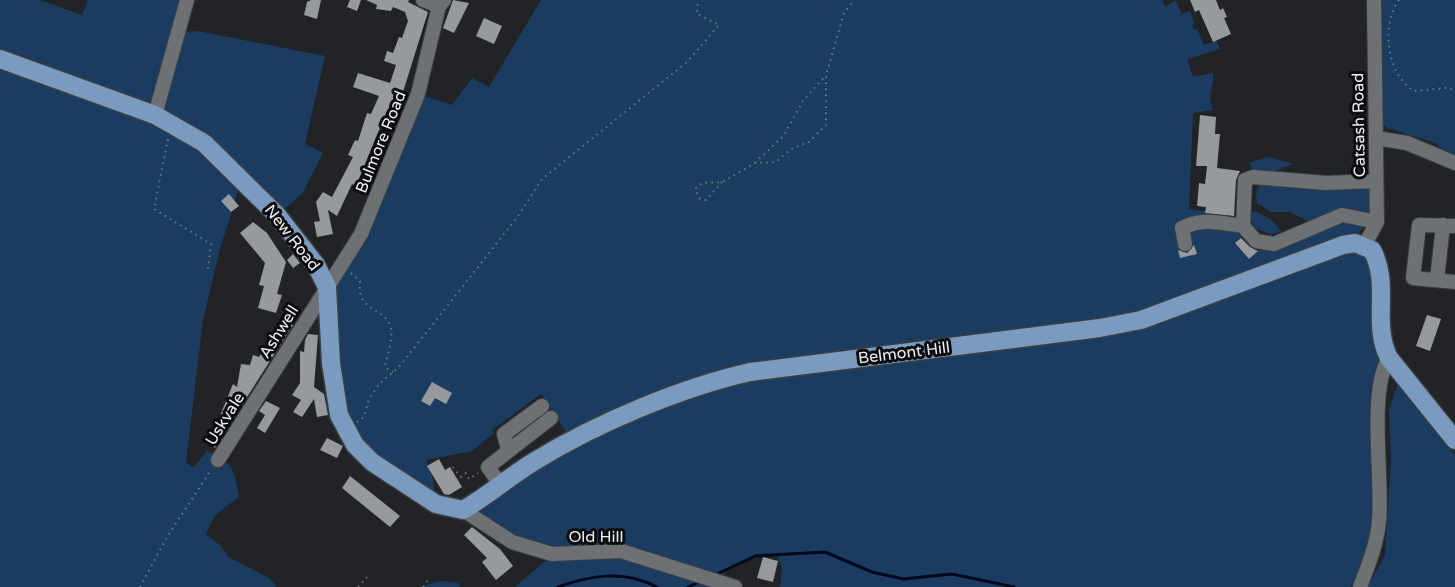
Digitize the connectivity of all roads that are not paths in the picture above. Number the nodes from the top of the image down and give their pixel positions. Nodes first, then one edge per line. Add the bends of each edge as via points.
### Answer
1 (187, 0) edge
2 (423, 0) edge
3 (1374, 0) edge
4 (441, 3) edge
5 (0, 59) edge
6 (155, 116) junction
7 (1376, 138) junction
8 (1455, 163) edge
9 (1376, 181) junction
10 (1377, 222) junction
11 (1243, 226) junction
12 (1449, 226) edge
13 (1185, 244) dead end
14 (1364, 246) junction
15 (1437, 280) junction
16 (1455, 282) edge
17 (327, 287) junction
18 (1389, 358) junction
19 (259, 394) joint
20 (542, 406) dead end
21 (550, 418) dead end
22 (1455, 440) edge
23 (508, 449) junction
24 (218, 460) road end
25 (501, 486) junction
26 (463, 510) junction
27 (735, 587) edge
28 (1360, 587) edge

1 - 6 street
2 - 4 street
3 - 7 street, Catsash Road
4 - 17 street, Bulmore Road via 418,94 361,234
5 - 6 main road, New Road
6 - 17 main road, New Road via 204,143 242,180 277,215
7 - 8 street via 1407,142
7 - 9 street, Catsash Road
9 - 10 street, Catsash Road
9 - 11 street via 1326,183 1253,177 1245,180
10 - 11 street via 1341,215 1274,244 1256,241
10 - 14 street, Catsash Road
11 - 13 street via 1200,221 1190,224 1182,228
12 - 15 street
12 - 15 street via 1419,225 1413,278
14 - 18 main road via 1378,260 1383,284 1380,335
14 - 25 main road, Belmont Hill via 1343,244 1141,320 720,379 650,405 572,441 533,462
15 - 16 street
17 - 19 street, Ashwell
17 - 26 main road, New Road via 331,363 339,415 347,430 360,451 392,476 436,504
18 - 22 main road
18 - 28 street via 1383,368 1379,403 1379,522 1372,557
19 - 24 street, Uskvale
20 - 23 street via 504,434
21 - 23 street
23 - 25 street via 488,467
25 - 26 main road, Belmont Hill
26 - 27 street, Old Hill via 512,542 552,554 621,551

